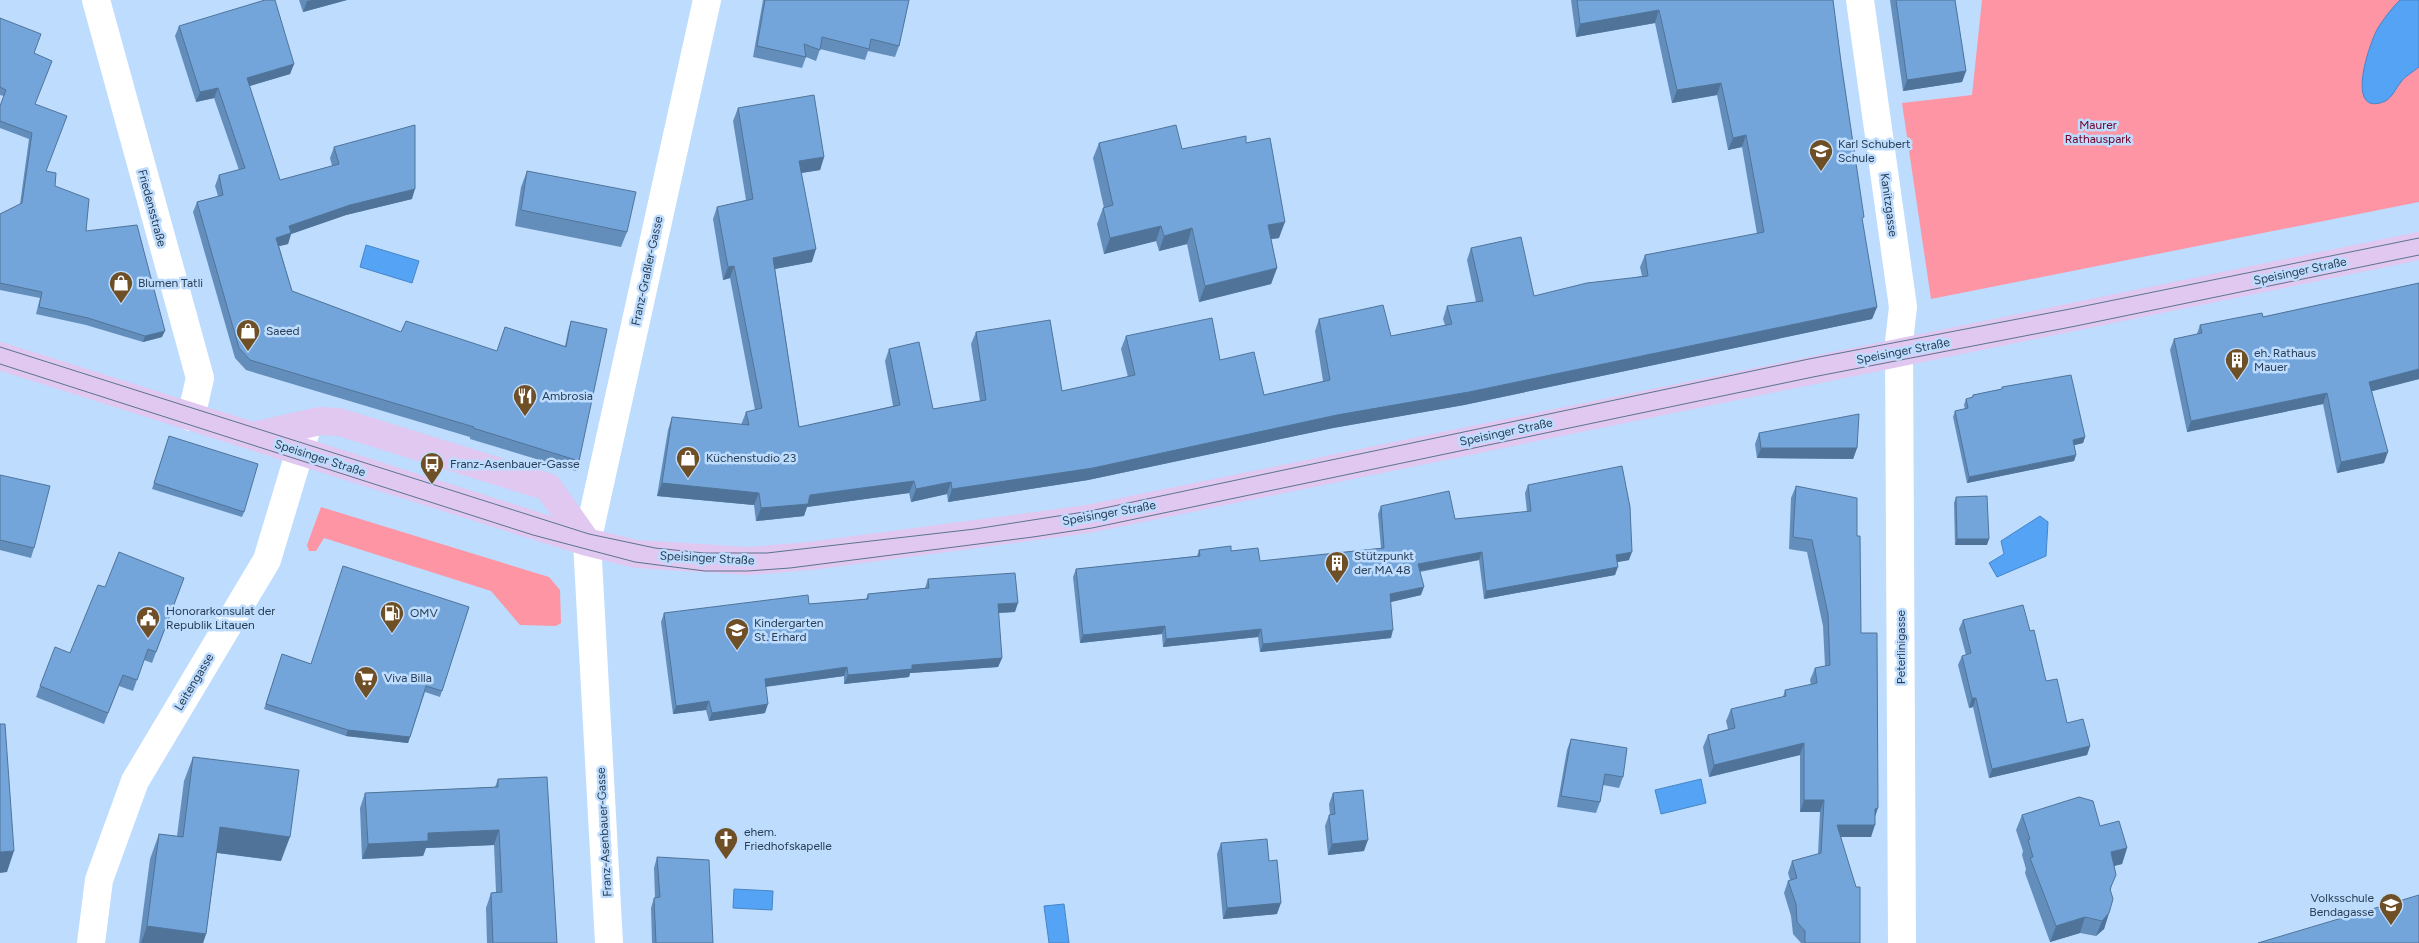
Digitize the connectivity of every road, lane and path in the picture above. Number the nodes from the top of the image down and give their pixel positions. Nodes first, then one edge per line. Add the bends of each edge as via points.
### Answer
1 (96, 0) edge
2 (707, 0) edge
3 (1860, 0) edge
4 (2419, 246) edge
5 (1900, 351) junction
6 (0, 356) edge
7 (191, 417) junction
8 (308, 424) junction
9 (253, 436) junction
10 (300, 451) junction
11 (587, 542) junction
12 (91, 943) edge
13 (609, 943) edge
14 (1902, 943) edge

1 - 7 street, Friedensstraße via 200,378
2 - 11 street, Franz-Graßler-Gasse
3 - 5 street, Kanitzgasse via 1903,307
4 - 5 main road, Speisinger Straße
5 - 11 main road, Speisinger Straße via 1088,519 810,556 748,561 636,554
5 - 14 street, Peterlinigasse
6 - 7 main road, Speisinger Straße
7 - 9 main road, Speisinger Straße
8 - 9 main road, Speisinger Straße
8 - 10 street, Leitengasse
8 - 11 main road, Speisinger Straße via 339,422 548,487
9 - 10 main road, Speisinger Straße
10 - 11 main road, Speisinger Straße
10 - 12 street, Leitengasse via 267,560 135,780 99,880
11 - 13 street, Franz-Asenbauer-Gasse

